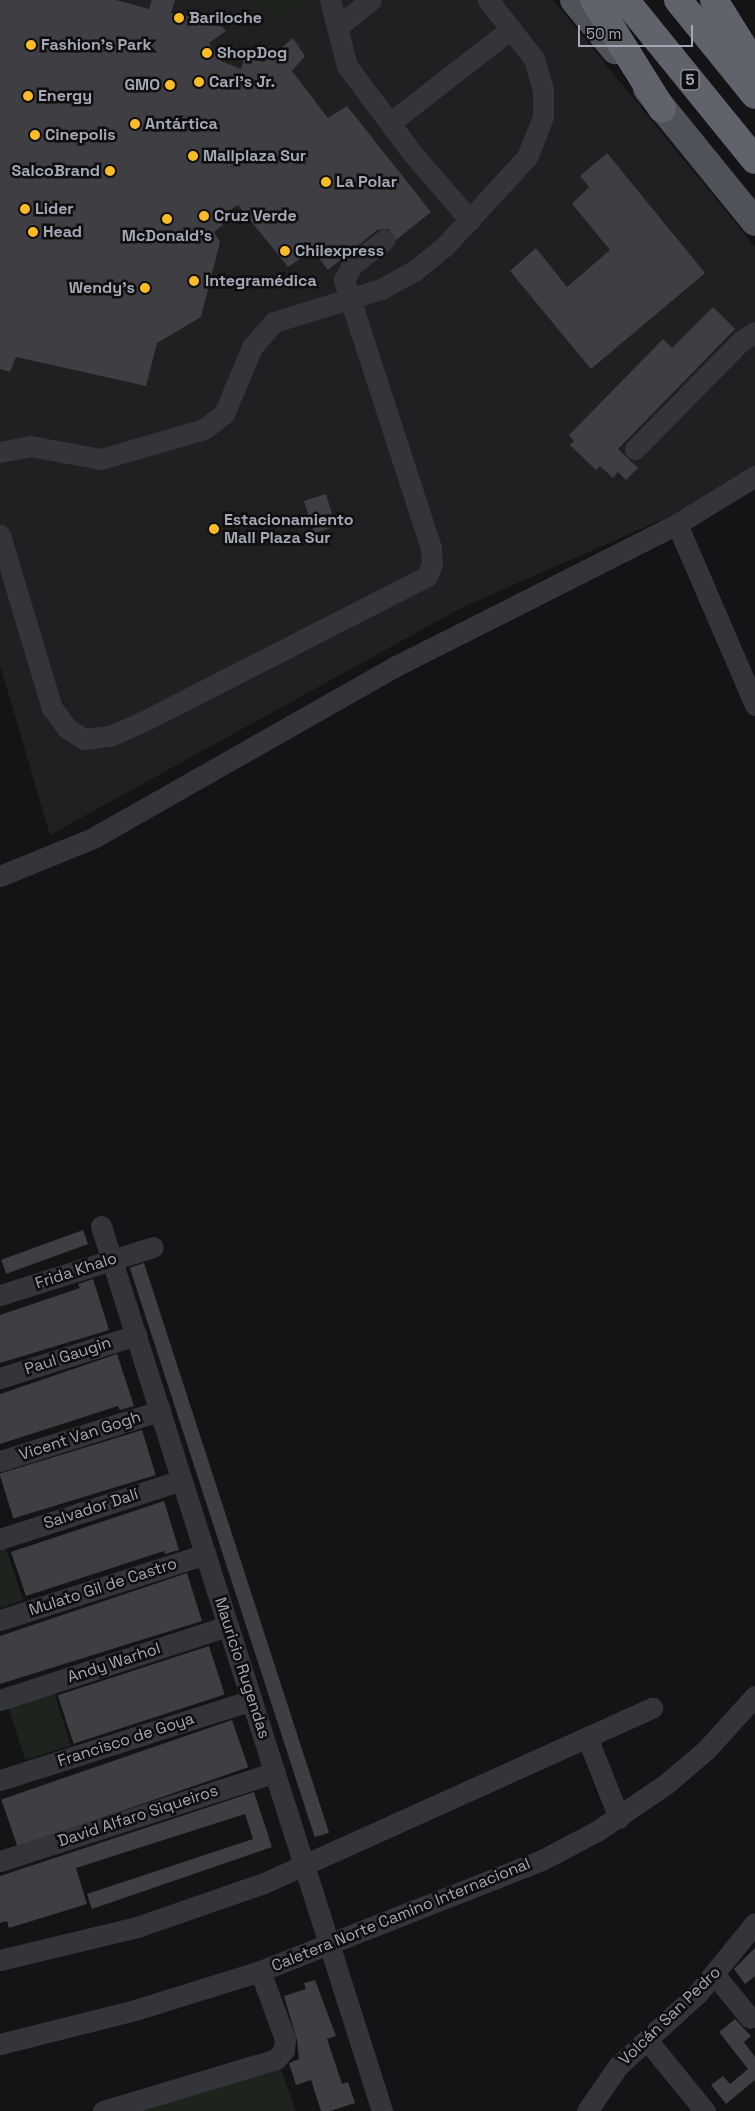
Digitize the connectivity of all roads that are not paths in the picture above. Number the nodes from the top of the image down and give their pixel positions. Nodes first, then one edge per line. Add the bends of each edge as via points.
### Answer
1 (330, 0) edge
2 (371, 0) edge
3 (488, 0) edge
4 (498, 0) edge
5 (574, 0) edge
6 (594, 0) edge
7 (625, 0) edge
8 (678, 0) edge
9 (714, 0) edge
10 (720, 0) edge
11 (337, 27) junction
12 (517, 37) junction
13 (755, 43) edge
14 (755, 66) edge
15 (755, 95) edge
16 (662, 109) junction
17 (391, 122) junction
18 (755, 160) edge
19 (470, 220) junction
20 (755, 222) edge
21 (384, 240) dead end
22 (357, 297) junction
23 (755, 332) edge
24 (635, 449) dead end
25 (0, 452) edge
26 (61, 452) junction
27 (0, 466) edge
28 (755, 476) edge
29 (677, 524) junction
30 (0, 535) edge
31 (0, 584) edge
32 (755, 704) edge
33 (0, 876) edge
34 (101, 1226) dead end
35 (153, 1247) dead end
36 (112, 1260) junction
37 (0, 1295) edge
38 (136, 1335) junction
39 (0, 1378) edge
40 (160, 1410) junction
41 (0, 1461) edge
42 (182, 1480) junction
43 (0, 1539) edge
44 (206, 1554) junction
45 (0, 1620) edge
46 (228, 1626) junction
47 (755, 1696) edge
48 (0, 1700) edge
49 (252, 1700) junction
50 (652, 1708) dead end
51 (587, 1737) junction
52 (275, 1772) junction
53 (0, 1780) edge
54 (619, 1818) junction
55 (0, 1860) edge
56 (305, 1867) junction
57 (755, 1923) edge
58 (330, 1946) junction
59 (0, 1960) edge
60 (260, 1971) junction
61 (715, 1974) junction
62 (750, 2018) dead end
63 (647, 2040) junction
64 (0, 2044) edge
65 (104, 2111) edge
66 (382, 2111) edge
67 (587, 2111) edge
68 (705, 2111) edge

1 - 11 street
2 - 11 street
3 - 12 street
4 - 12 street via 517,25
5 - 16 main road
6 - 16 highway
7 - 18 highway, 5
8 - 15 highway
9 - 14 highway
10 - 13 main road
11 - 17 street via 347,66
12 - 17 street
12 - 19 street via 534,59 543,90 540,131 527,157
16 - 20 main road
17 - 19 street via 412,153
19 - 22 street via 414,271
21 - 22 street via 346,273 344,280
22 - 26 street via 283,317 266,328 252,347 229,407 212,426 101,459
22 - 30 street via 431,548 432,564 427,576 142,722 110,736 84,739 67,728 52,708
22 - 31 street via 437,543 441,562 435,580 145,732 101,752 89,753 59,740 40,715
23 - 24 street via 740,342
25 - 26 street via 30,446
26 - 27 street via 41,454
28 - 29 street
29 - 32 street
29 - 33 street via 396,666 93,838
34 - 36 street, Mauricio Rugendas
35 - 36 street, Frida Khalo
36 - 37 street, Frida Khalo
36 - 38 street, Mauricio Rugendas
38 - 39 street, Paul Gaugin
38 - 40 street, Mauricio Rugendas
40 - 41 street, Vicent Van Gogh
40 - 42 street, Mauricio Rugendas
42 - 43 street, Salvador Dalí
42 - 44 street, Mauricio Rugendas
44 - 45 street, Mulato Gil de Castro
44 - 46 street, Mauricio Rugendas
46 - 48 street, Andy Warhol
46 - 49 street, Mauricio Rugendas
47 - 54 street, Caletera Norte Camino Internacional via 686,1768
49 - 52 street, Mauricio Rugendas
49 - 53 street, Francisco de Goya
50 - 51 street
51 - 54 street
51 - 56 street
52 - 55 street, David Alfaro Siqueiros
52 - 56 street, Mauricio Rugendas
54 - 58 street, Caletera Norte Camino Internacional via 542,1860
56 - 58 street, Mauricio Rugendas
56 - 59 street via 136,1927
57 - 61 street, Volcán San Pedro
58 - 60 street, Caletera Norte Camino Internacional
58 - 66 street, Mauricio Rugendas
60 - 64 street, Caletera Norte Camino Internacional via 135,2010
60 - 65 street via 285,2039 284,2050 276,2059
61 - 62 street
61 - 63 street, Volcán San Pedro
63 - 67 street, Volcán San Pedro via 618,2066
63 - 68 street

